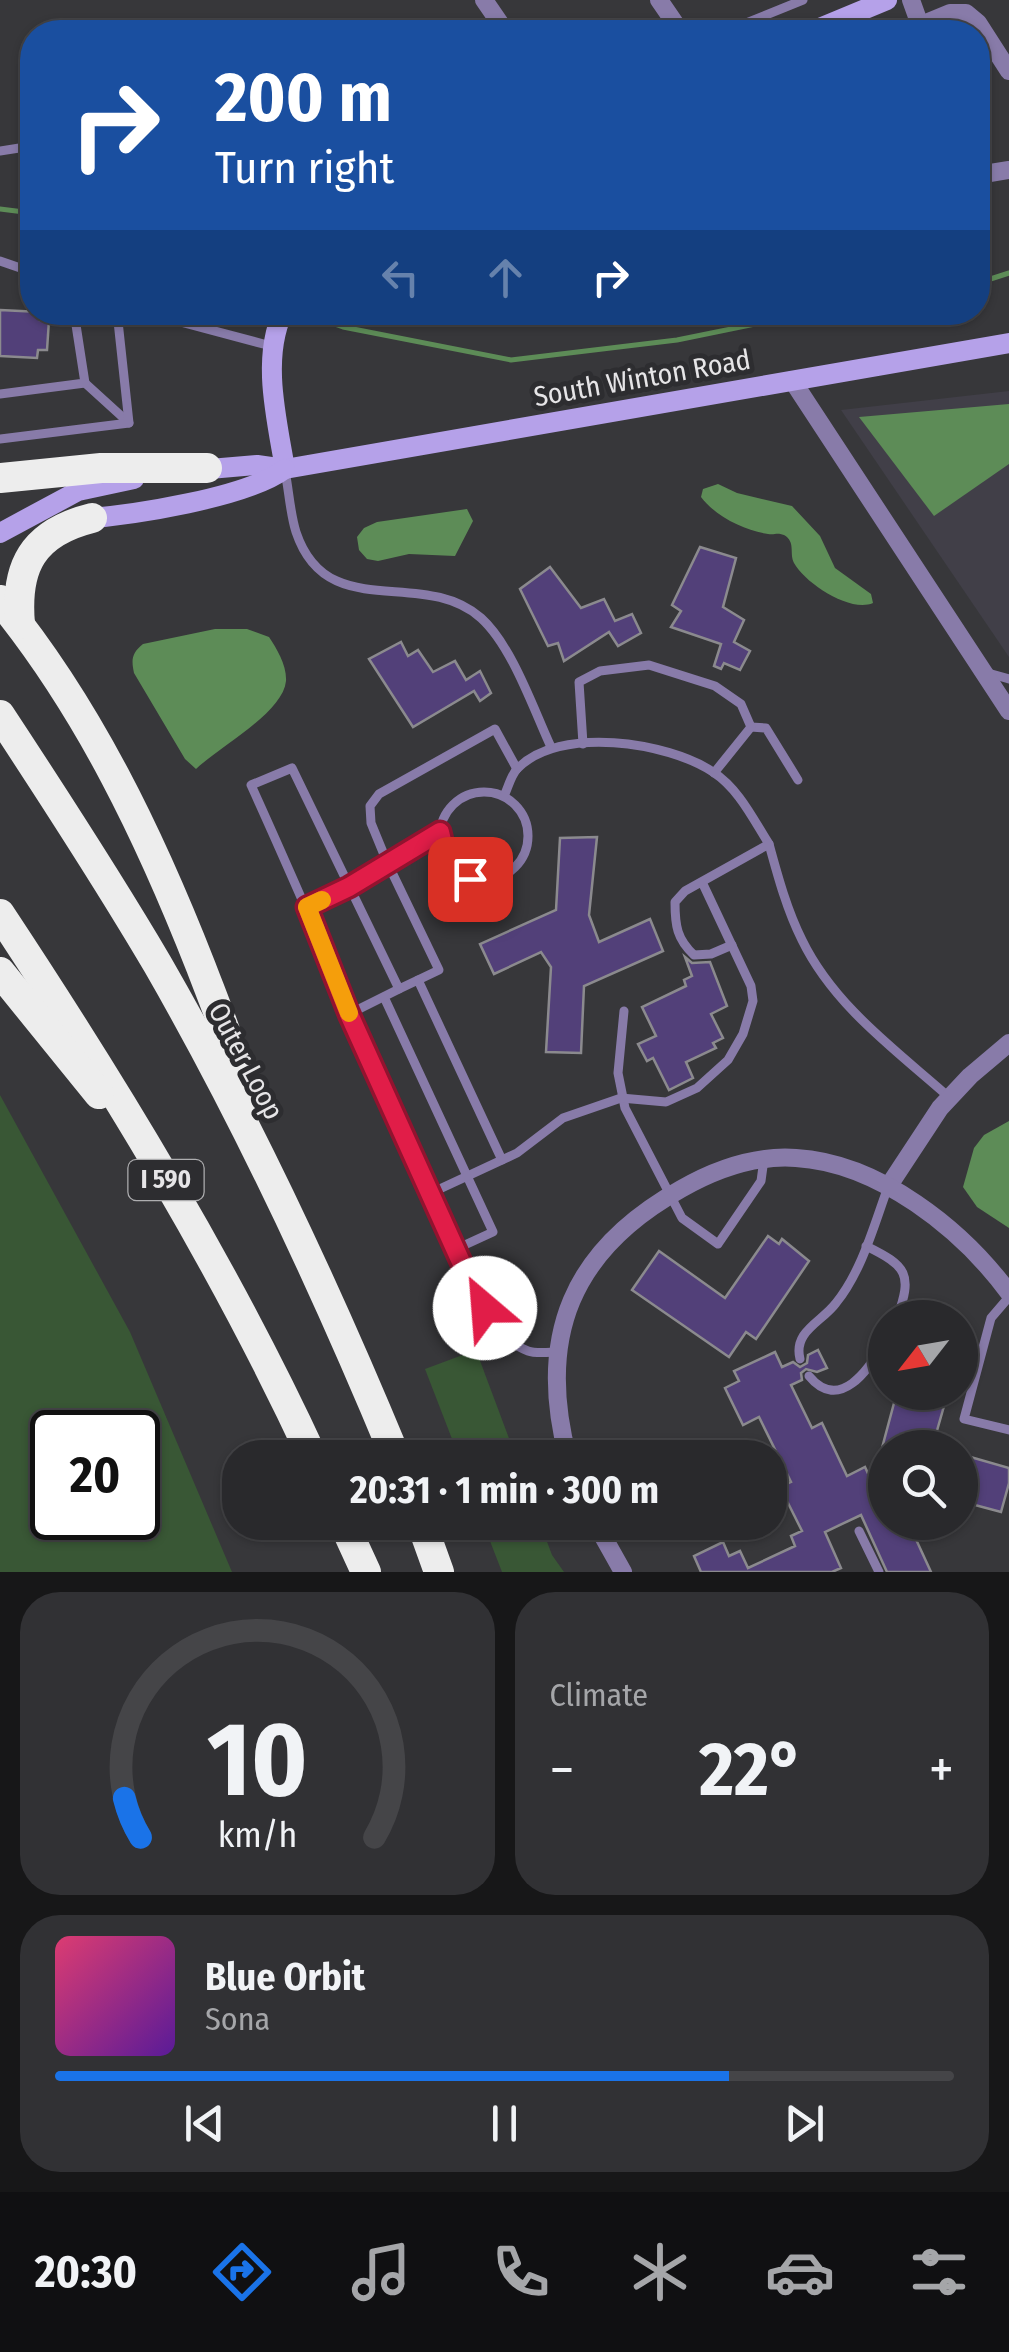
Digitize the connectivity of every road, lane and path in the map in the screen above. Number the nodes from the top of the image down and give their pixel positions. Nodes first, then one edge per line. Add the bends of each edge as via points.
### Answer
1 (803, 0) edge
2 (886, 0) edge
3 (754, 20) edge
4 (838, 20) edge
5 (932, 20) edge
6 (975, 20) edge
7 (990, 42) edge
8 (1009, 71) edge
9 (76, 325) edge
10 (119, 325) edge
11 (203, 325) edge
12 (279, 325) edge
13 (275, 341) junction
14 (1009, 342) edge
15 (792, 380) junction
16 (85, 382) junction
17 (0, 394) edge
18 (130, 423) junction
19 (0, 439) edge
20 (207, 468) junction
21 (285, 469) junction
22 (0, 478) edge
23 (0, 516) edge
24 (30, 518) junction
25 (92, 518) junction
26 (0, 533) edge
27 (0, 600) edge
28 (20, 624) junction
29 (983, 671) junction
30 (1009, 679) edge
31 (1009, 710) edge
32 (0, 715) edge
33 (751, 727) junction
34 (583, 744) junction
35 (552, 747) junction
36 (517, 769) junction
37 (714, 773) junction
38 (798, 780) dead end
39 (504, 796) junction
40 (440, 832) junction
41 (769, 844) junction
42 (388, 862) junction
43 (702, 882) junction
44 (349, 887) junction
45 (307, 907) junction
46 (0, 914) edge
47 (732, 945) junction
48 (0, 972) edge
49 (418, 980) junction
50 (399, 990) junction
51 (384, 997) junction
52 (624, 1011) dead end
53 (349, 1014) junction
54 (1009, 1042) edge
55 (621, 1098) junction
56 (950, 1098) junction
57 (249, 1134) junction
58 (152, 1153) junction
59 (764, 1159) junction
60 (502, 1160) junction
61 (466, 1176) junction
62 (888, 1187) junction
63 (432, 1194) junction
64 (670, 1194) junction
65 (866, 1246) junction
66 (456, 1249) junction
67 (1009, 1295) edge
68 (903, 1300) edge
69 (559, 1352) junction
70 (800, 1359) dead end
71 (868, 1365) edge
72 (809, 1376) dead end
73 (1009, 1430) edge
74 (305, 1440) edge
75 (389, 1440) edge
76 (565, 1440) edge
77 (859, 1531) dead end
78 (351, 1540) edge
79 (428, 1540) edge
80 (605, 1540) edge
81 (366, 1572) edge
82 (440, 1572) edge
83 (623, 1572) edge
84 (879, 1572) edge

1 - 3 lane
2 - 4 main road
5 - 6 street via 966,12
7 - 8 street
9 - 16 lane
10 - 18 lane
11 - 13 lane
12 - 13 main road
13 - 21 main road
14 - 15 main road, South Winton Road
15 - 21 main road, South Winton Road
15 - 29 street
16 - 17 lane
16 - 18 lane
18 - 19 lane
20 - 21 main road, South Winton Road
20 - 22 highway via 101,468
20 - 24 main road, South Winton Road via 86,488
21 - 25 main road, South Winton Road via 242,490
21 - 35 lane via 296,530 322,571 354,589 435,594 480,618 506,652
23 - 24 main road, South Winton Road
24 - 25 main road, South Winton Road
24 - 26 main road, South Winton Road
25 - 28 highway via 55,533 30,558 18,585
27 - 28 highway
28 - 57 highway via 105,757 160,865 240,1068
29 - 30 lane
29 - 31 street
32 - 57 highway, Outer Loop via 158,966
33 - 34 lane via 741,704 715,686 648,665 600,671 579,682
33 - 37 lane
33 - 38 lane via 766,728
34 - 35 lane
34 - 37 lane via 647,746
35 - 36 lane
36 - 39 lane
36 - 42 lane via 495,729 380,794 370,806 371,823
37 - 41 lane via 739,796
39 - 40 lane via 462,797
39 - 40 lane via 525,817 529,832 522,860 500,879 470,879 447,861
40 - 42 lane
41 - 43 lane
41 - 56 lane via 802,940 823,975 855,1013
42 - 44 lane
42 - 49 lane via 439,970
43 - 47 lane
43 - 47 lane via 675,902 675,929 694,956
44 - 45 lane
44 - 45 lane via 292,768 251,785
44 - 50 lane
45 - 53 lane
46 - 58 highway, I 590
47 - 55 lane via 753,1001 728,1060 697,1088 666,1102
48 - 58 highway
49 - 50 lane
49 - 60 lane
50 - 51 lane
51 - 53 lane
51 - 61 lane
52 - 55 lane
53 - 63 lane
54 - 56 street
55 - 60 lane via 563,1118
55 - 64 lane
56 - 62 street
57 - 75 highway, Outer Loop
58 - 74 highway, I 590
59 - 62 street via 819,1161
59 - 64 street via 719,1170
59 - 64 lane via 762,1181 718,1244 682,1218
60 - 61 lane
61 - 63 lane
61 - 66 lane via 493,1232
62 - 65 lane
62 - 67 street via 955,1234
63 - 66 lane
64 - 69 street via 620,1229 589,1265 572,1298
65 - 68 lane via 903,1270
65 - 70 lane via 840,1299 802,1335
66 - 69 lane via 498,1332 529,1352
67 - 73 lane via 992,1318 964,1419
69 - 76 street via 557,1401
71 - 72 lane via 846,1388 827,1392
77 - 84 lane
78 - 81 highway
79 - 82 highway
80 - 83 street

